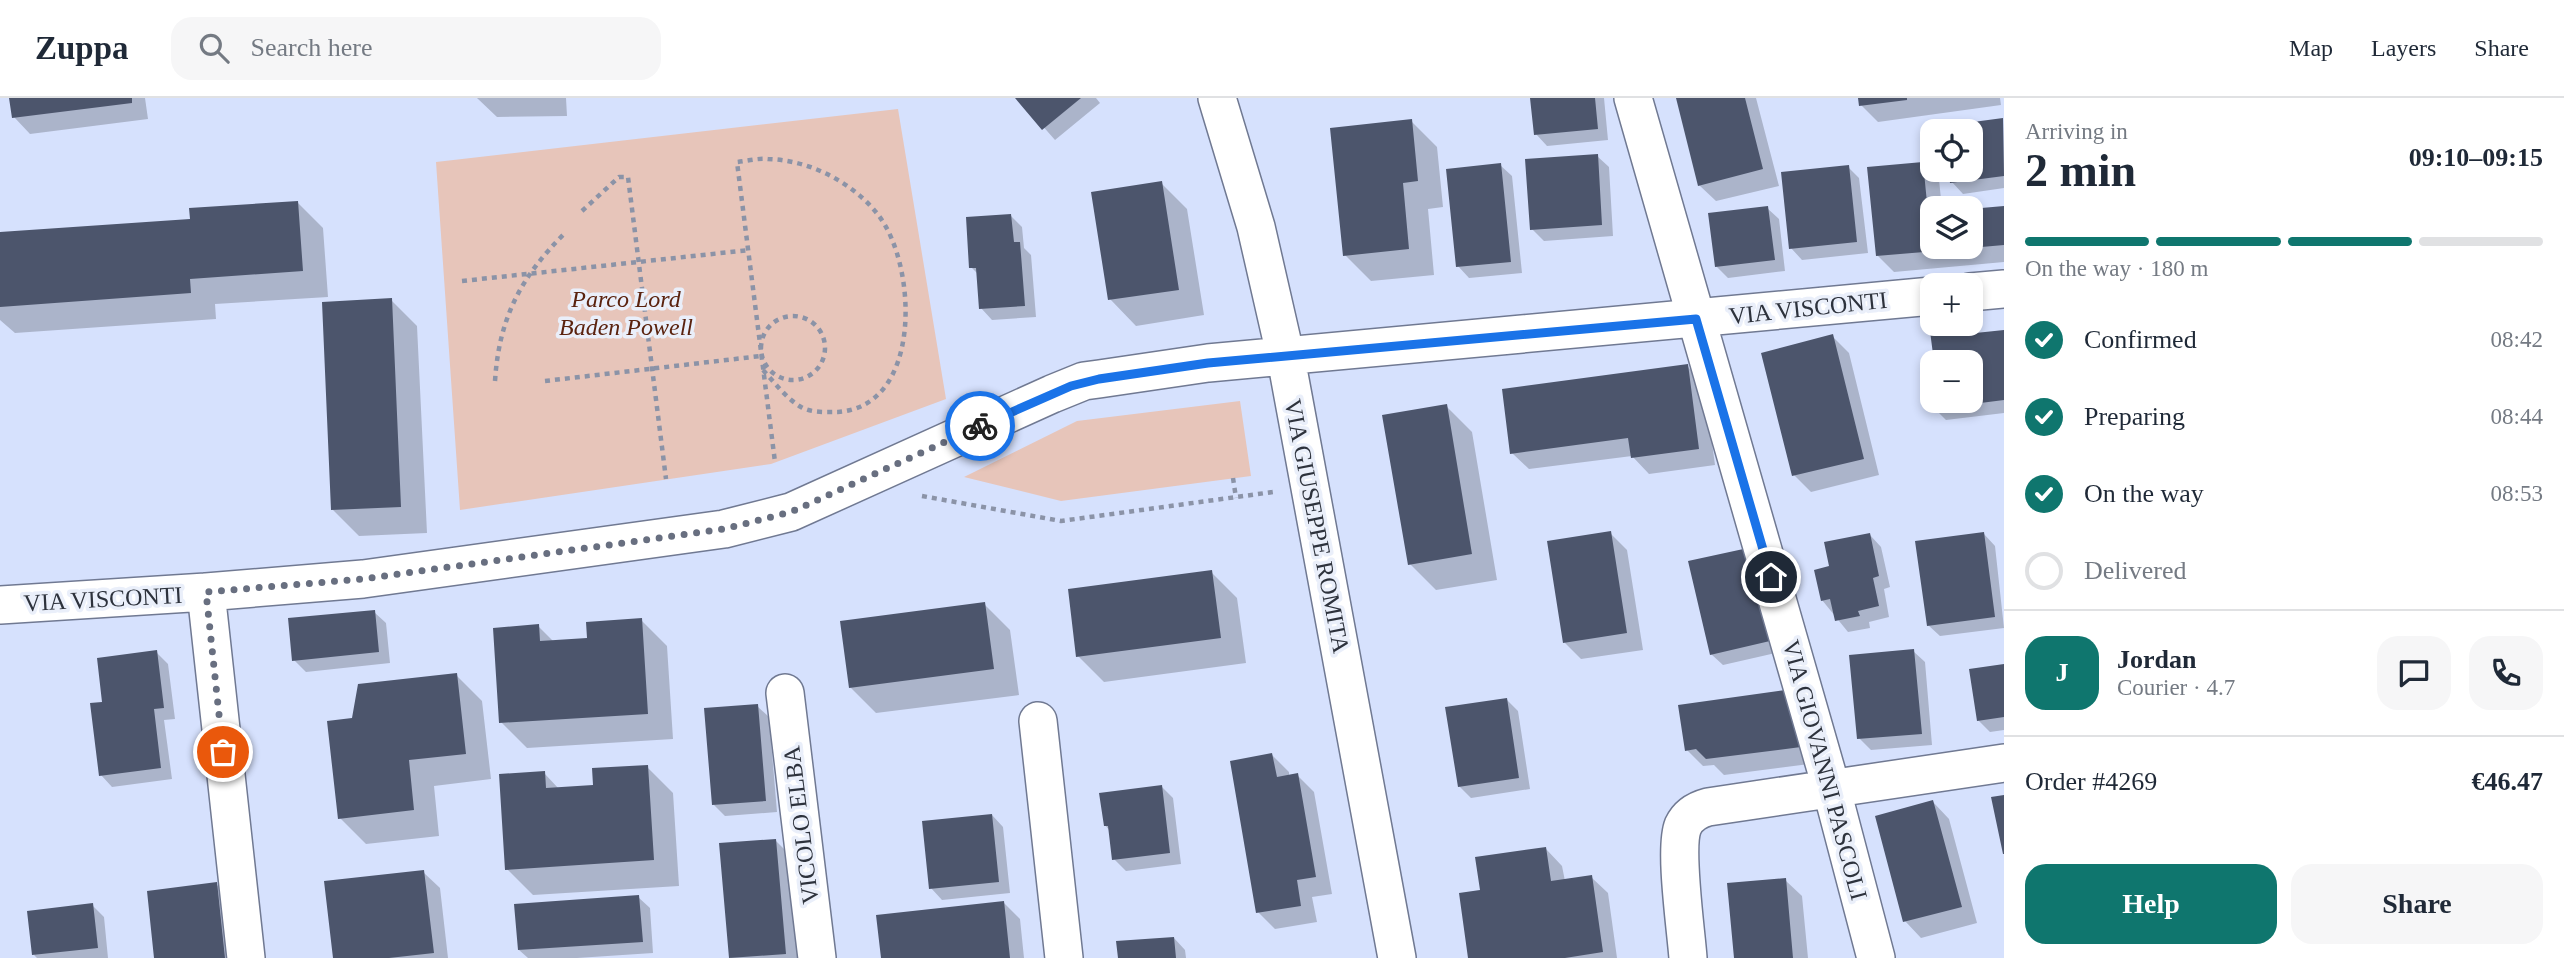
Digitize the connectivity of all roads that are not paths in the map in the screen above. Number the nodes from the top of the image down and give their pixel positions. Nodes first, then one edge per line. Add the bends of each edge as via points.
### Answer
1 (1217, 98) edge
2 (1633, 98) edge
3 (2004, 289) edge
4 (1983, 291) edge
5 (1920, 297) edge
6 (1696, 319) junction
7 (1286, 358) junction
8 (206, 592) junction
9 (0, 605) edge
10 (785, 692) dead end
11 (1038, 721) dead end
12 (2004, 763) edge
13 (1831, 787) junction
14 (246, 958) edge
15 (817, 958) edge
16 (1064, 958) edge
17 (1397, 958) edge
18 (1688, 958) edge
19 (1876, 958) edge

1 - 7 street, VIA GIUSEPPE ROMITA via 1252,216
2 - 6 street, VIA GIOVANNI PASCOLI
3 - 4 street
5 - 6 street, VIA VISCONTI
6 - 7 street, VIA VISCONTI
6 - 13 street, VIA GIOVANNI PASCOLI
7 - 8 street, VIA VISCONTI via 1208,363 1084,381 791,512 736,527 363,579
7 - 17 street, VIA GIUSEPPE ROMITA
8 - 9 street, VIA VISCONTI
8 - 14 street
10 - 15 street, VICOLO ELBA
11 - 16 street
12 - 13 street
13 - 18 street via 1709,807 1690,815 1679,842
13 - 19 street, VIA GIOVANNI PASCOLI

